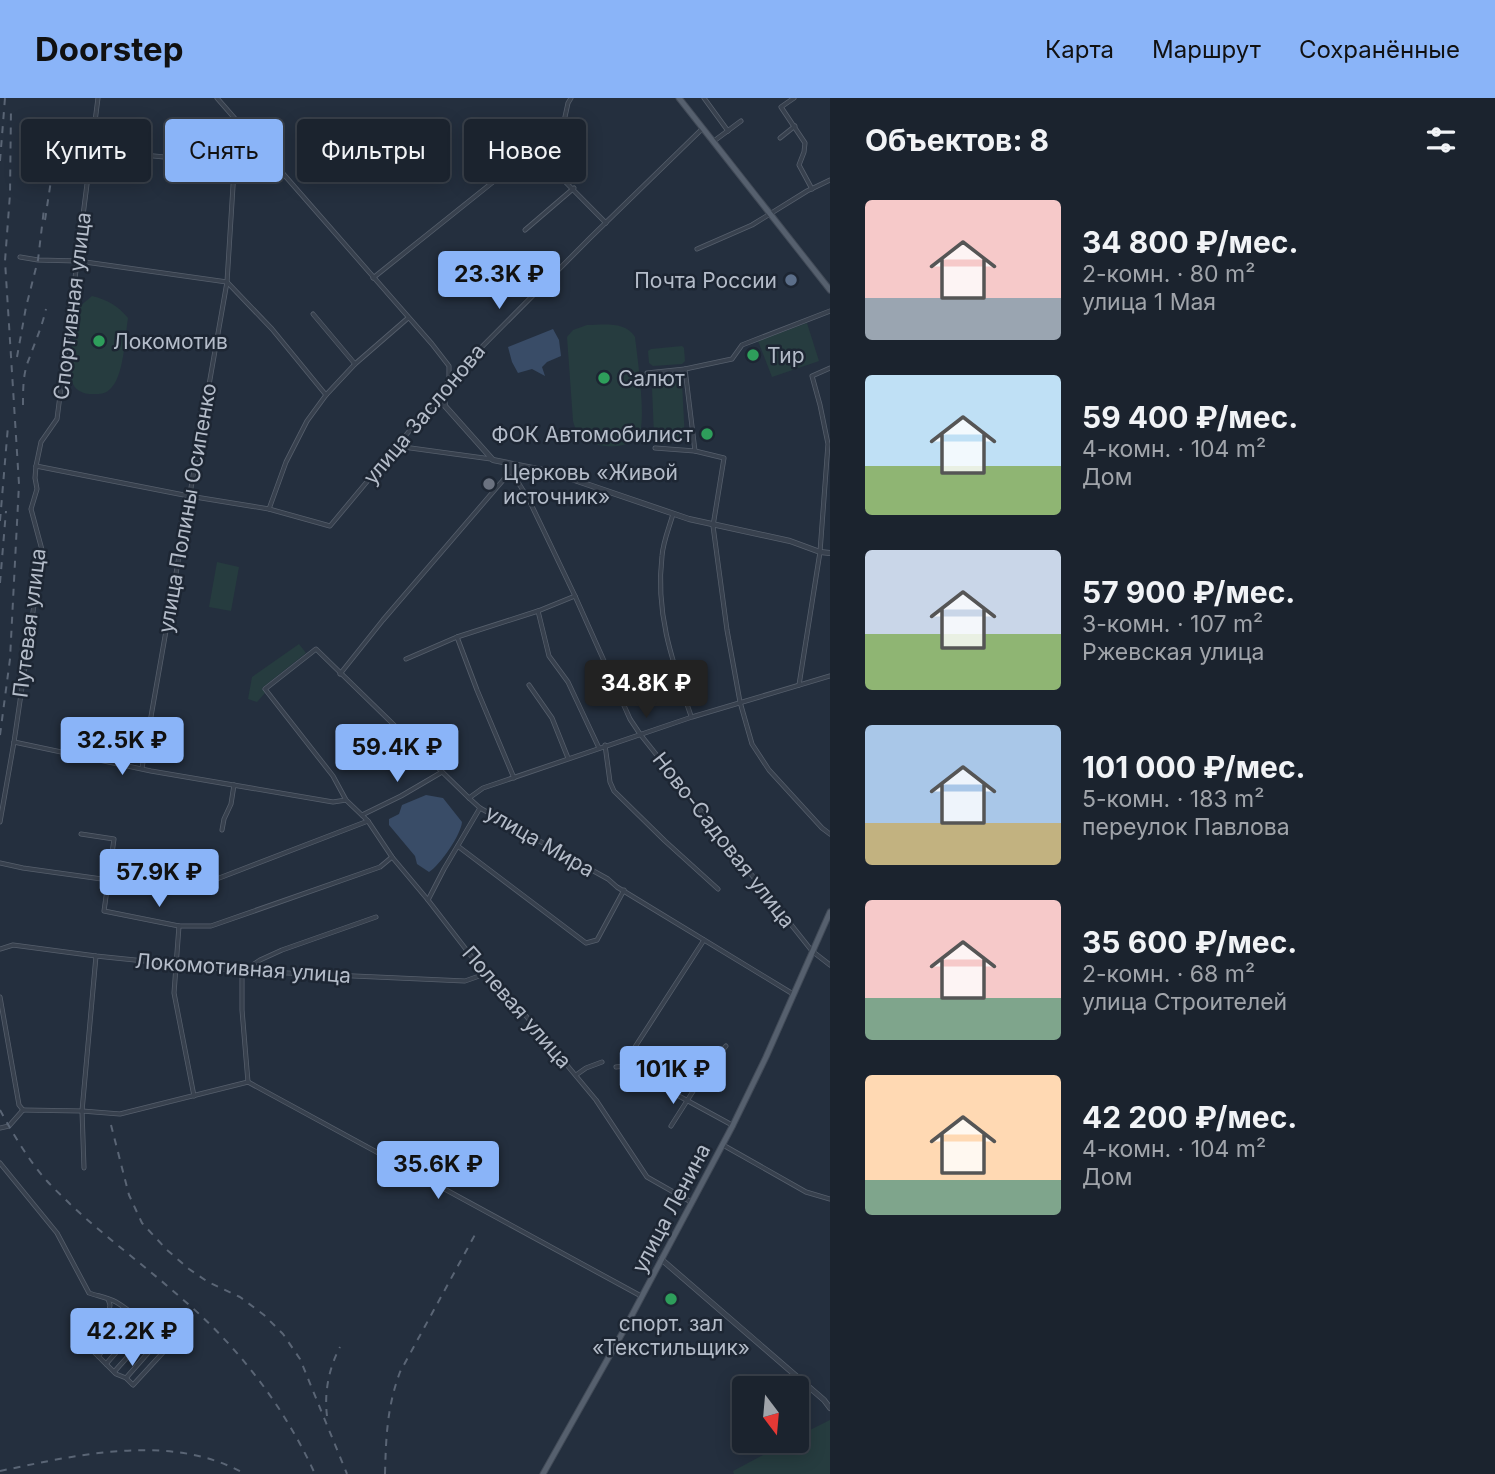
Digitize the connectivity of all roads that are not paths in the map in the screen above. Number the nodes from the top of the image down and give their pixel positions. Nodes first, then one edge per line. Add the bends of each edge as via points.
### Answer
1 (98, 98) edge
2 (217, 98) edge
3 (571, 98) edge
4 (679, 98) edge
5 (704, 98) edge
6 (794, 98) edge
7 (96, 119) edge
8 (234, 119) edge
9 (565, 119) edge
10 (741, 121) dead end
11 (795, 126) junction
12 (702, 128) junction
13 (728, 131) junction
14 (780, 138) dead end
15 (712, 142) junction
16 (283, 175) edge
17 (830, 180) edge
18 (89, 182) edge
19 (234, 182) edge
20 (493, 182) edge
21 (568, 182) edge
22 (574, 188) junction
23 (812, 188) junction
24 (769, 213) junction
25 (606, 223) junction
26 (526, 230) dead end
27 (697, 250) dead end
28 (20, 257) dead end
29 (78, 261) junction
30 (373, 278) junction
31 (226, 282) junction
32 (830, 290) edge
33 (830, 311) edge
34 (313, 314) dead end
35 (408, 318) junction
36 (355, 364) junction
37 (830, 368) edge
38 (685, 369) junction
39 (647, 373) dead end
40 (449, 380) junction
41 (326, 395) junction
42 (829, 444) edge
43 (396, 446) junction
44 (655, 449) dead end
45 (695, 451) junction
46 (493, 460) junction
47 (511, 464) junction
48 (36, 466) junction
49 (511, 471) junction
50 (189, 496) junction
51 (270, 509) junction
52 (673, 514) junction
53 (713, 526) junction
54 (820, 552) junction
55 (830, 553) edge
56 (575, 596) junction
57 (538, 611) junction
58 (457, 637) junction
59 (316, 649) joint
60 (406, 659) dead end
61 (340, 674) junction
62 (830, 676) edge
63 (529, 685) dead end
64 (799, 685) junction
65 (740, 702) junction
66 (692, 717) junction
67 (640, 734) junction
68 (14, 743) junction
69 (605, 745) junction
70 (599, 748) junction
71 (568, 758) junction
72 (142, 768) junction
73 (442, 772) junction
74 (514, 778) junction
75 (234, 785) junction
76 (469, 799) junction
77 (346, 800) junction
78 (480, 808) junction
79 (362, 815) junction
80 (368, 821) junction
81 (0, 822) edge
82 (222, 830) dead end
83 (80, 834) dead end
84 (830, 834) edge
85 (458, 847) junction
86 (392, 857) junction
87 (0, 863) edge
88 (109, 880) junction
89 (201, 885) dead end
90 (718, 889) dead end
91 (624, 890) junction
92 (428, 900) junction
93 (830, 912) edge
94 (376, 917) dead end
95 (178, 926) junction
96 (704, 940) junction
97 (0, 949) edge
98 (812, 951) junction
99 (96, 956) junction
100 (176, 965) junction
101 (830, 965) edge
102 (243, 971) junction
103 (485, 974) junction
104 (793, 994) junction
105 (0, 997) edge
106 (726, 1046) dead end
107 (601, 1062) dead end
108 (624, 1066) junction
109 (616, 1067) dead end
110 (576, 1075) junction
111 (248, 1082) junction
112 (194, 1096) junction
113 (687, 1100) junction
114 (23, 1110) junction
115 (82, 1111) junction
116 (733, 1125) junction
117 (671, 1126) dead end
118 (0, 1128) edge
119 (722, 1145) junction
120 (0, 1163) edge
121 (83, 1168) dead end
122 (830, 1199) edge
123 (691, 1202) junction
124 (661, 1259) junction
125 (641, 1296) junction
126 (108, 1299) junction
127 (123, 1308) junction
128 (133, 1315) junction
129 (140, 1325) dead end
130 (148, 1334) dead end
131 (161, 1338) junction
132 (90, 1348) junction
133 (98, 1356) junction
134 (106, 1364) junction
135 (114, 1372) junction
136 (126, 1378) junction
137 (830, 1408) edge
138 (543, 1474) edge

1 - 7 street, Спортивная улица
2 - 8 street
3 - 9 street
4 - 12 main road
5 - 13 street
6 - 11 street via 781,107
10 - 13 street
11 - 14 street
11 - 23 street via 805,143 799,169
12 - 15 main road
12 - 25 street, улица Заслонова
13 - 15 street
15 - 24 main road
16 - 30 street
17 - 23 street
18 - 29 street, Спортивная улица
19 - 31 street, улица Полины Осипенко
20 - 30 street
21 - 22 street
22 - 25 street
22 - 26 street
23 - 24 street
24 - 27 street
24 - 32 main road
25 - 40 street, улица Заслонова
28 - 29 street
29 - 31 street
29 - 48 street, Спортивная улица via 57,419 41,442
30 - 35 street
31 - 41 street
31 - 50 street, улица Полины Осипенко
33 - 38 street via 742,345 732,359
34 - 36 street
35 - 36 street
35 - 40 street via 449,366
36 - 41 street
37 - 42 street via 812,376
38 - 39 street
38 - 45 street
40 - 43 street, улица Заслонова
40 - 46 street via 445,406
41 - 51 street via 286,462
42 - 54 street
43 - 46 street
43 - 51 street, улица Заслонова via 330,526
44 - 45 street
45 - 53 street via 724,458
46 - 47 street
47 - 49 street
47 - 52 street via 548,471
48 - 50 street
48 - 68 street, Путевая улица via 37,489 31,509 42,550
49 - 56 street, Ново-Садовая улица
49 - 61 street
50 - 51 street
50 - 72 street, улица Полины Осипенко
52 - 53 street
52 - 66 street via 662,554 660,598 671,657
53 - 54 street via 790,541
53 - 65 street
54 - 55 street
54 - 64 street
56 - 57 street
56 - 67 street, Ново-Садовая улица
57 - 58 street
57 - 70 street via 549,656 568,682
58 - 60 street
58 - 74 street
59 - 61 street, улица Мира
59 - 77 street, Полевая улица via 265,689 333,776
61 - 73 street, улица Мира
62 - 64 street
63 - 71 street via 552,718
64 - 65 street
65 - 66 street
65 - 84 street via 752,744 769,770
66 - 67 street
67 - 69 street
67 - 98 street, Ново-Садовая улица
68 - 72 street
68 - 81 street, Путевая улица
69 - 70 street
69 - 90 street via 614,791
70 - 71 street
71 - 74 street
72 - 75 street
73 - 76 street, улица Мира
73 - 79 street
74 - 76 street via 483,788
75 - 77 street via 333,802
75 - 82 street
76 - 78 street, улица Мира
77 - 79 street, Полевая улица
78 - 85 street
78 - 91 street, улица Мира
79 - 80 street, Полевая улица
80 - 86 street, Полевая улица
80 - 89 street
83 - 88 street via 114,839
85 - 91 street via 586,943 597,940
85 - 92 street
86 - 92 street, Полевая улица
86 - 95 street via 380,867 211,926
87 - 88 street
88 - 95 street via 104,911
91 - 96 street, улица Мира
92 - 103 street, Полевая улица
93 - 98 main road, улица Ленина
94 - 102 street via 282,950
95 - 100 street
96 - 104 street, улица Мира
96 - 108 street
97 - 99 street, Локомотивная улица via 13,946
98 - 101 street, Ново-Садовая улица
98 - 104 main road, улица Ленина
99 - 100 street, Локомотивная улица
99 - 115 street
100 - 102 street, Локомотивная улица
100 - 112 street via 174,993
102 - 103 street, Локомотивная улица via 465,981
102 - 111 street
103 - 110 street, Полевая улица
104 - 116 main road, улица Ленина
105 - 114 street
106 - 113 street
107 - 110 street
108 - 109 street
108 - 113 street
110 - 123 street, Полевая улица via 647,1177
111 - 112 street
111 - 125 street
112 - 115 street via 127,1114
113 - 116 street
113 - 117 street
114 - 115 street
114 - 118 street via 9,1126
115 - 121 street
116 - 119 main road, улица Ленина
119 - 122 street via 806,1192
119 - 123 main road, улица Ленина
120 - 126 street via 57,1233 89,1293
123 - 124 main road, улица Ленина
124 - 125 main road, улица Ленина
124 - 137 street
125 - 138 main road, улица Ленина
126 - 127 street
126 - 132 street via 109,1311 82,1341
127 - 128 street
127 - 132 street
128 - 131 street
128 - 133 street
129 - 134 street
130 - 135 street
131 - 136 street
131 - 136 street via 168,1347 133,1385
132 - 133 street
133 - 134 street
134 - 135 street
135 - 136 street

